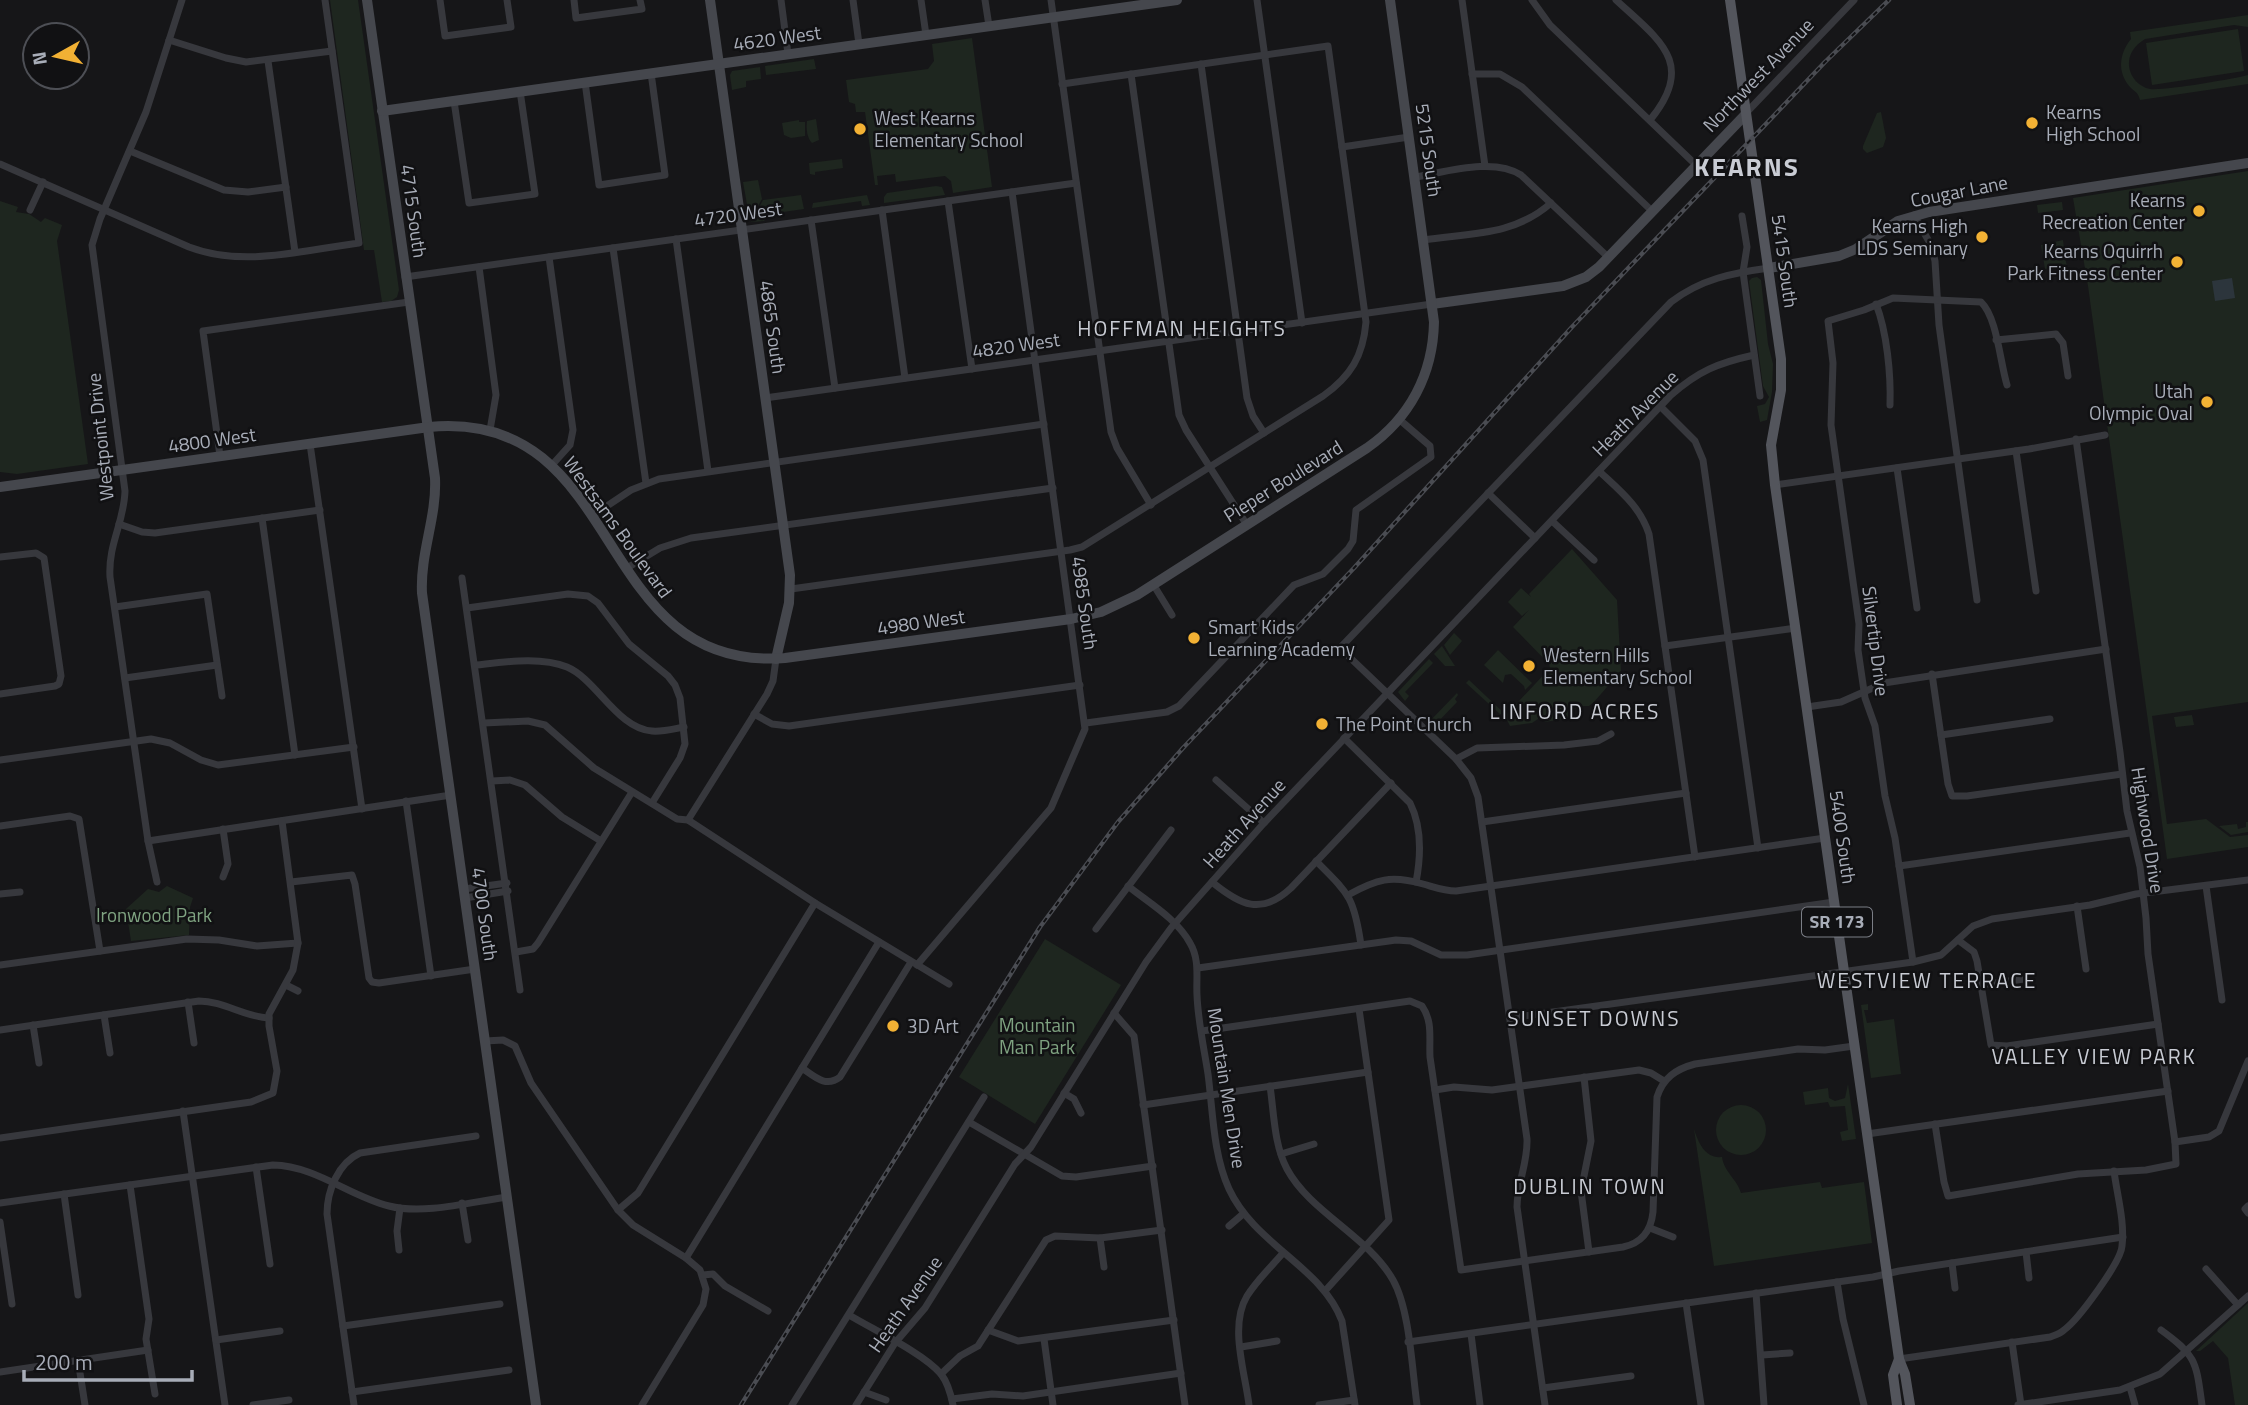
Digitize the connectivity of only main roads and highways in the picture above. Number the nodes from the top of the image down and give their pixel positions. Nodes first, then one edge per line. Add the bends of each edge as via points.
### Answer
1 (1730, 0) edge
2 (1775, 485) joint
3 (1899, 1359) junction
4 (1897, 1405) edge
5 (1907, 1405) edge

1 - 2 main road, 5415 South / SR 173 via 1782,373 1772,445
2 - 3 main road, 5400 South / SR 173
3 - 4 main road, 5400 South / SR 173 via 1893,1375
3 - 5 main road, 5400 South / SR 173

